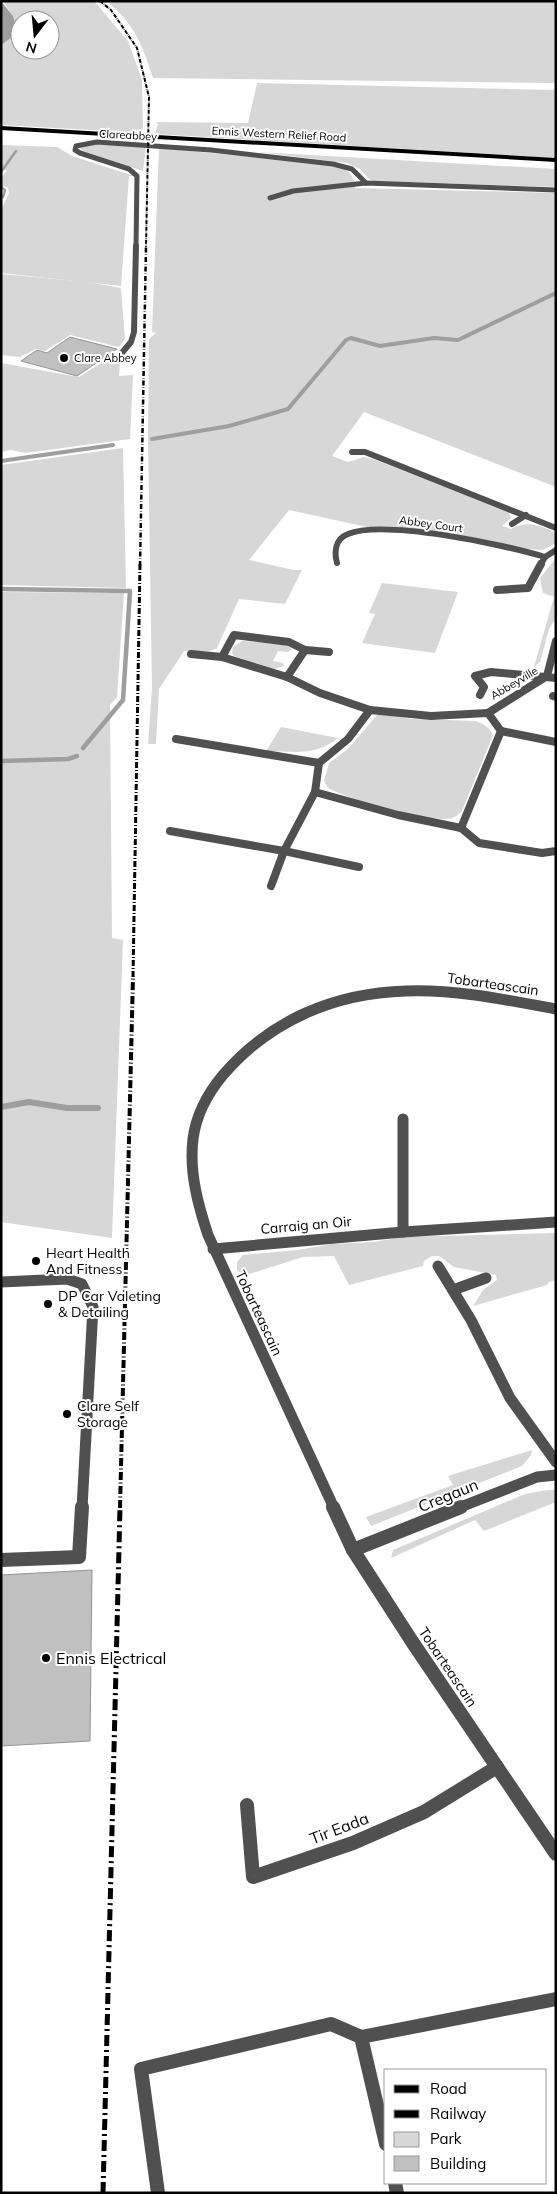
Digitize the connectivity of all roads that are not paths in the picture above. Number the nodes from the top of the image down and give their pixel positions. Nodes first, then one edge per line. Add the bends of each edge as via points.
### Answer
1 (1, 128) edge
2 (1, 135) edge
3 (88, 136) junction
4 (209, 148) junction
5 (556, 160) edge
6 (556, 166) edge
7 (366, 184) junction
8 (556, 190) edge
9 (270, 198) dead end
10 (121, 354) dead end
11 (352, 452) dead end
12 (526, 515) junction
13 (512, 524) dead end
14 (556, 528) edge
15 (556, 550) edge
16 (545, 557) junction
17 (337, 563) dead end
18 (498, 590) dead end
19 (556, 641) edge
20 (305, 650) junction
21 (329, 652) dead end
22 (191, 654) dead end
23 (222, 657) junction
24 (287, 677) junction
25 (551, 677) edge
26 (480, 695) dead end
27 (370, 710) junction
28 (488, 712) junction
29 (501, 731) junction
30 (176, 739) dead end
31 (556, 742) edge
32 (319, 763) junction
33 (315, 792) junction
34 (461, 828) junction
35 (170, 831) dead end
36 (284, 850) junction
37 (556, 851) edge
38 (359, 867) dead end
39 (271, 886) dead end
40 (556, 1009) edge
41 (403, 1119) dead end
42 (556, 1222) edge
43 (402, 1232) junction
44 (213, 1249) junction
45 (438, 1266) dead end
46 (486, 1278) dead end
47 (1, 1282) edge
48 (453, 1290) junction
49 (556, 1462) edge
50 (556, 1475) edge
51 (354, 1550) junction
52 (1, 1560) edge
53 (497, 1767) junction
54 (248, 1805) dead end
55 (556, 1854) edge
56 (556, 1999) edge
57 (361, 2037) junction
58 (384, 2135) edge
59 (158, 2193) edge

1 - 3 main road, Ennis Western Relief Road
2 - 3 main road, Ennis Western Relief Road
3 - 4 main road, Ennis Western Relief Road
3 - 5 main road, Ennis Western Relief Road
4 - 6 main road, Ennis Western Relief Road
4 - 7 street, Clareabbey via 333,164 352,169
4 - 10 street, Clareabbey via 97,142 76,146 75,150 129,169 137,176 134,332 131,342
7 - 8 street
7 - 9 street via 293,191
11 - 12 street via 365,452
12 - 13 street
12 - 14 street
15 - 16 street
16 - 17 street, Abbey Court via 420,533 368,530 348,534 337,543 334,552
16 - 18 street via 528,588
19 - 25 street
20 - 21 street
20 - 23 street via 289,642 234,635
20 - 24 street
22 - 23 street, Abbeyville
23 - 24 street, Abbeyville
24 - 27 street, Abbeyville via 320,693
25 - 26 street, Abbeyville via 492,672 475,676 484,687
25 - 28 street, Abbeyville
27 - 28 street, Abbeyville via 431,716
27 - 32 street via 348,739
28 - 29 street, Abbeyville
29 - 31 street
29 - 34 street
30 - 32 street
32 - 33 street
33 - 34 street
33 - 36 street
34 - 37 street via 479,843 542,853
35 - 36 street
36 - 38 street
36 - 39 street
40 - 44 street, Tobarteascain via 466,994 387,992 322,1006 299,1015 262,1038 220,1080 201,1109 194,1136 192,1156 199,1211
41 - 43 street
42 - 43 street, Carraig an Oir
43 - 44 street, Carraig an Oir
44 - 51 street, Tobarteascain
45 - 48 street
46 - 48 street
47 - 52 street via 68,1278 82,1284 93,1307 79,1557
48 - 49 street via 510,1398
50 - 51 street, Cregaun via 537,1477
51 - 53 street, Tobarteascain
53 - 54 street, Tir Eada via 424,1812 353,1844 253,1877
53 - 55 street, Tobarteascain
56 - 57 street
57 - 58 street
57 - 59 street via 330,2024 142,2069

